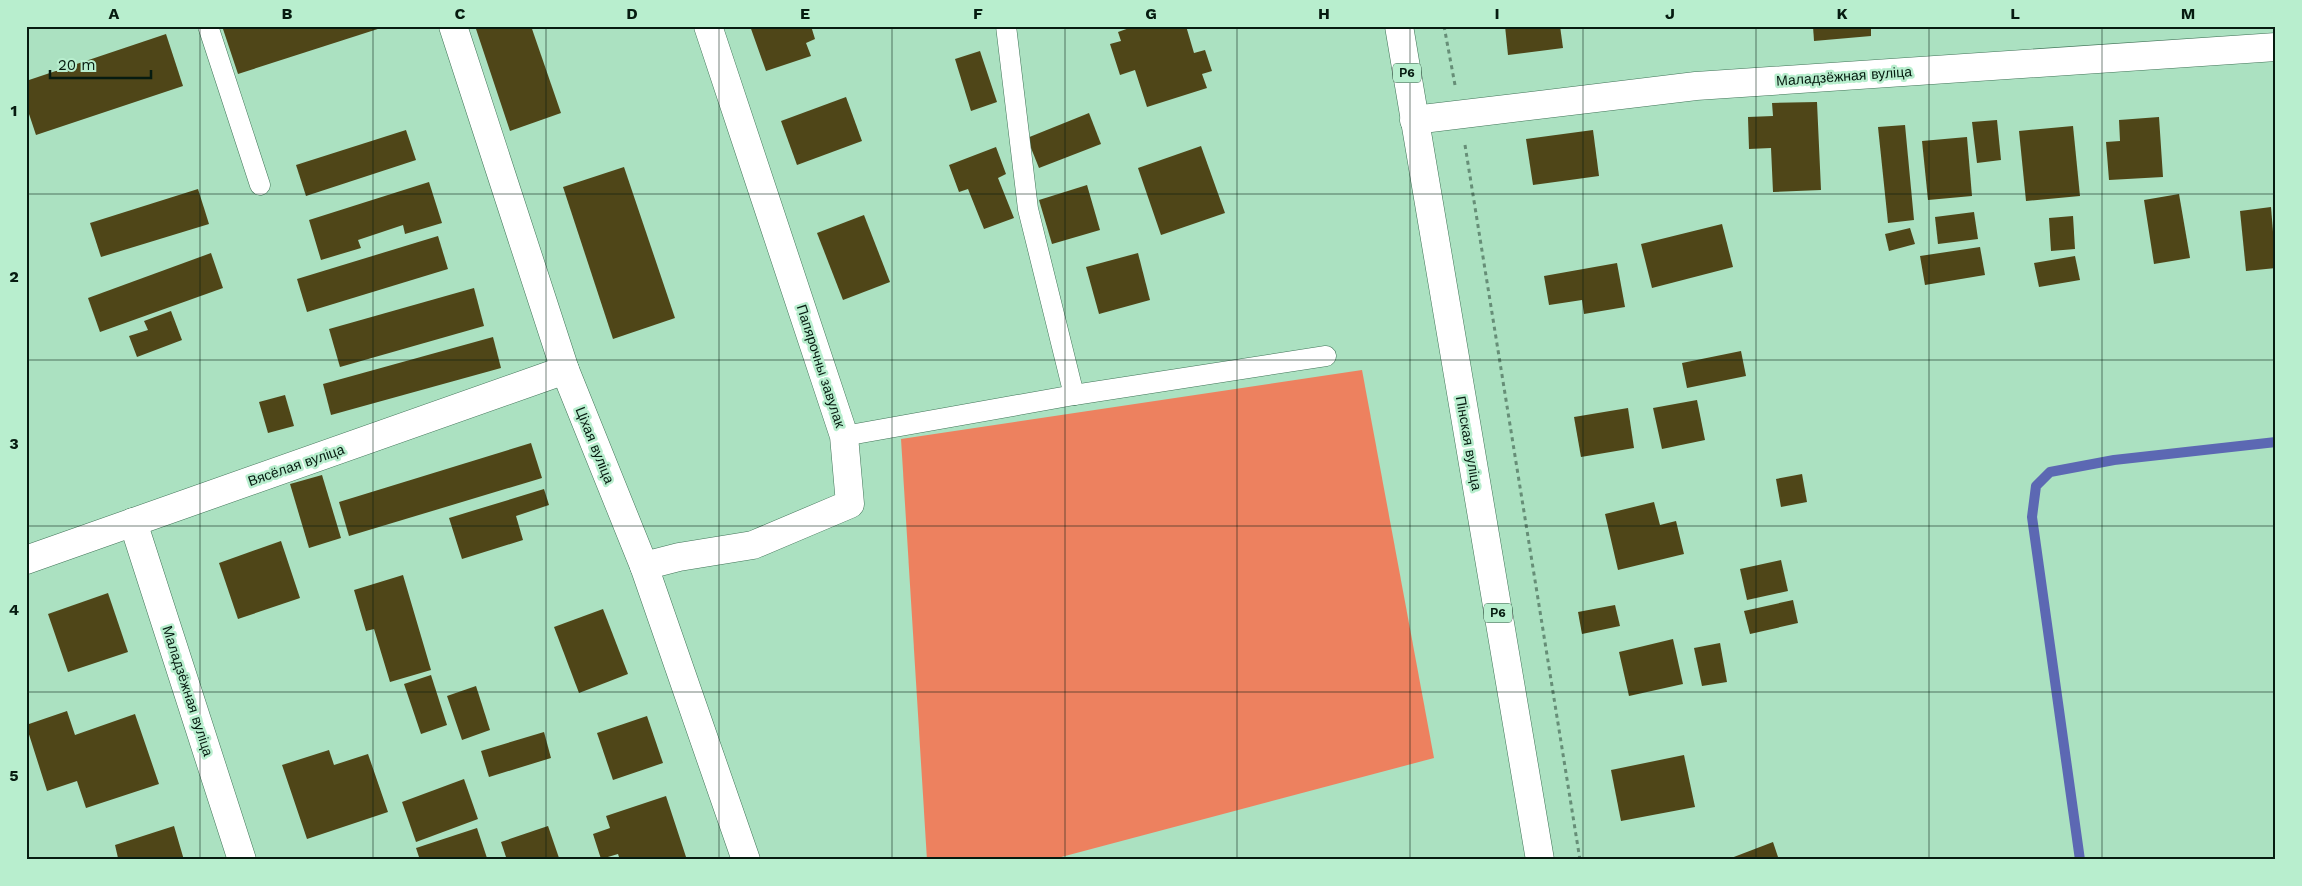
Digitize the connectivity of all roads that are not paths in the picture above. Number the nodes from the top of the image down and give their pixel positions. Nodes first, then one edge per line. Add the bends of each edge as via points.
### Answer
1 (208, 26) edge
2 (453, 26) edge
3 (708, 26) edge
4 (1006, 26) edge
5 (1399, 26) edge
6 (2276, 48) edge
7 (1414, 120) junction
8 (260, 185) dead end
9 (1326, 356) dead end
10 (565, 370) junction
11 (1074, 394) junction
12 (844, 436) junction
13 (133, 522) junction
14 (26, 560) edge
15 (644, 566) junction
16 (242, 860) edge
17 (746, 860) edge
18 (1540, 860) edge

1 - 8 lane
2 - 10 street, Ціхая вуліца
3 - 12 street, Папярочны завулак
4 - 11 lane via 1028,209
5 - 7 street, Пінская вуліца / Р6
6 - 7 street, Маладзёжная вуліца via 1696,86
7 - 18 street, Пінская вуліца / Р6
9 - 11 lane
10 - 13 street, Вясёлая вуліца
10 - 15 street, Ціхая вуліца
11 - 12 lane
12 - 15 street, Папярочны завулак via 850,504 753,545
13 - 14 street, Вясёлая вуліца
13 - 16 street, Маладзёжная вуліца
15 - 17 street, Ціхая вуліца

